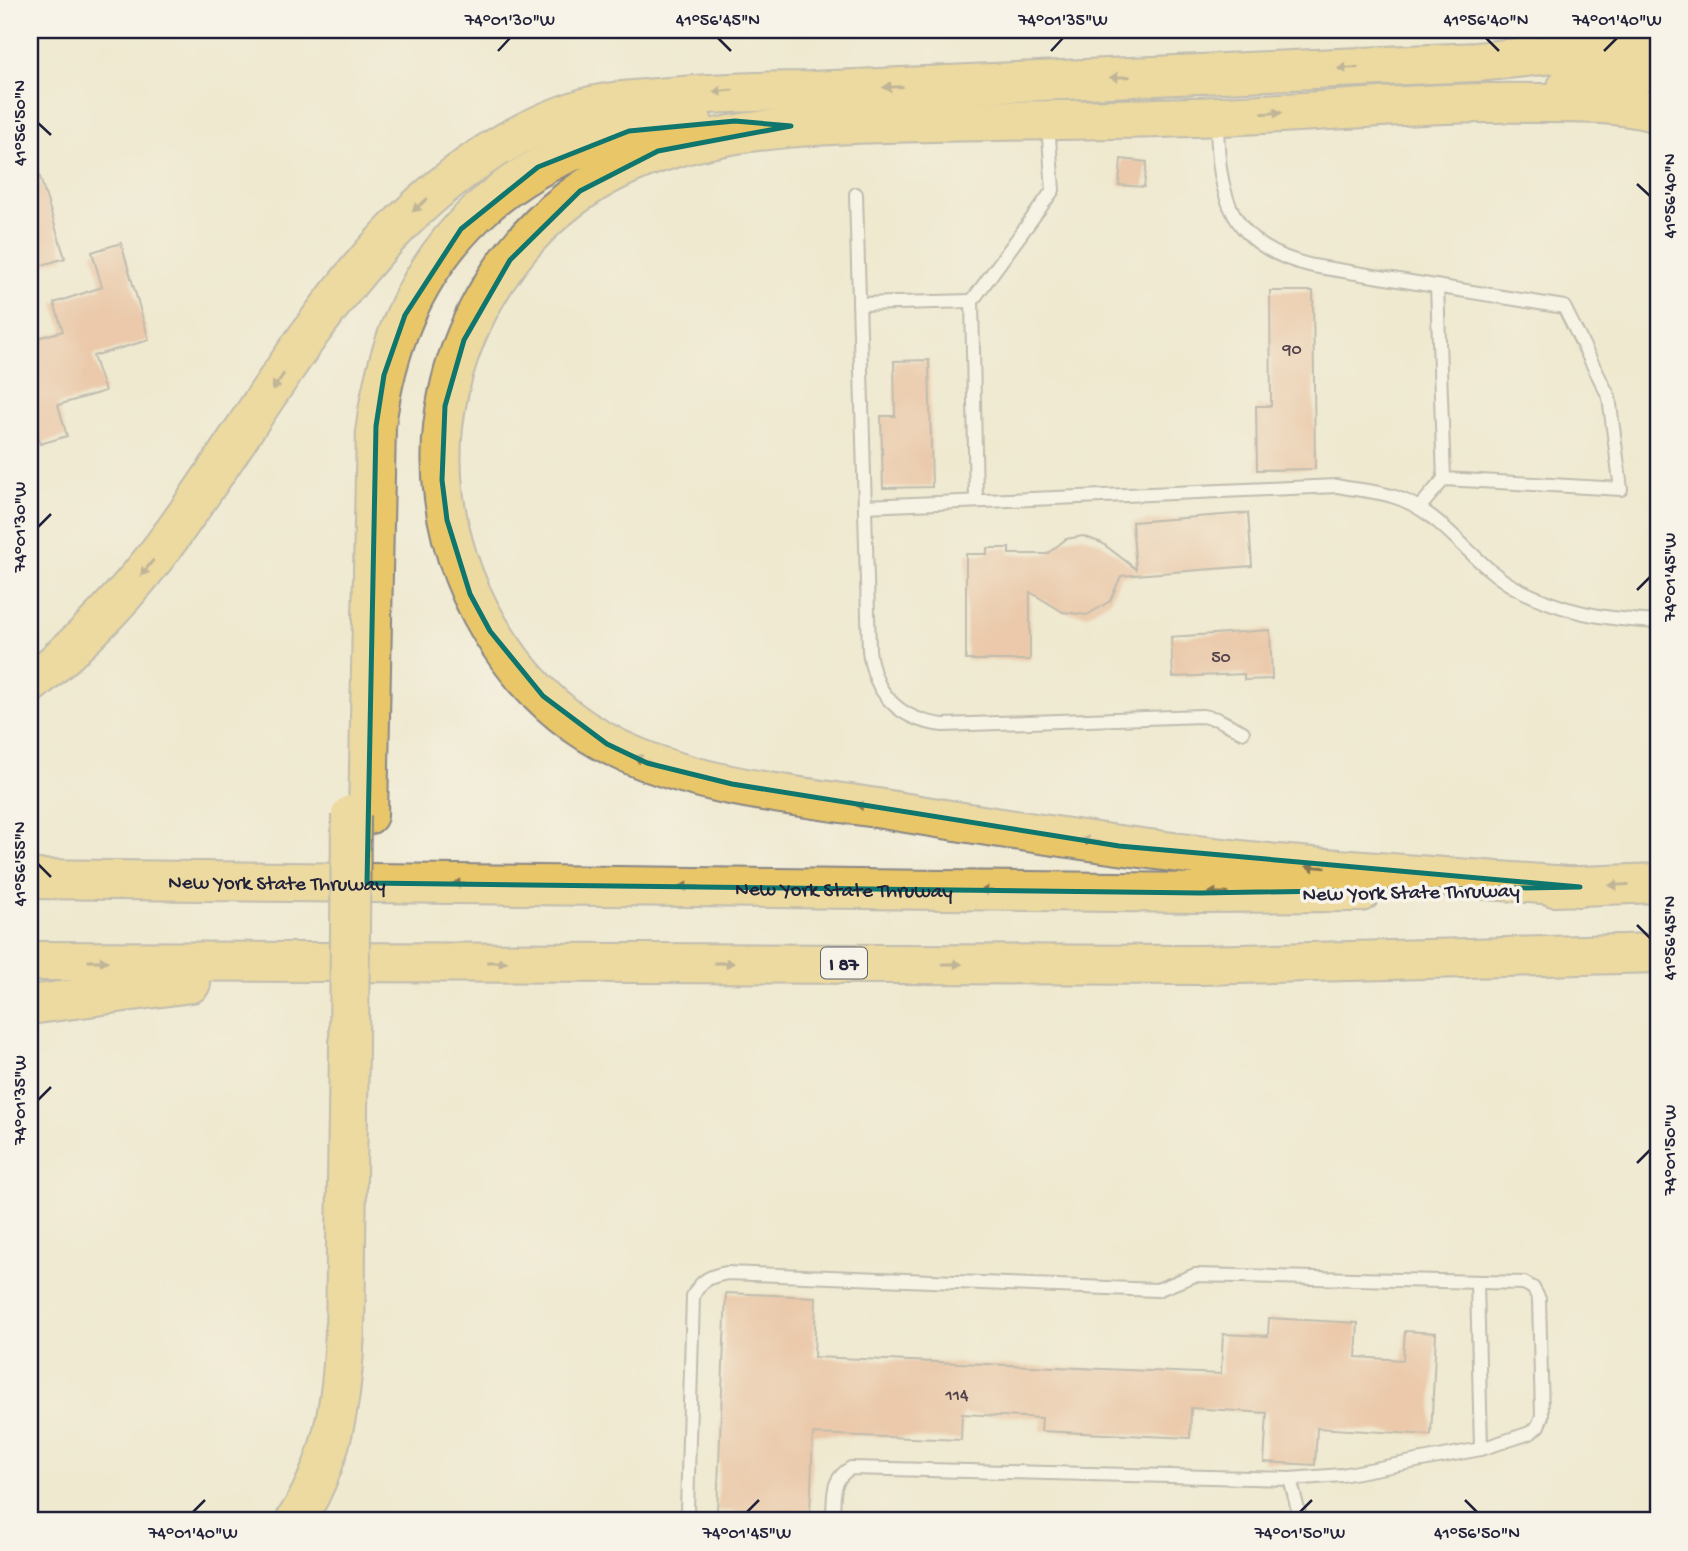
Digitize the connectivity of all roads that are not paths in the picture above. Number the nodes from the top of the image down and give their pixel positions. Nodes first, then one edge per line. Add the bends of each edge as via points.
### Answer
1 (1570, 30) edge
2 (1658, 34) edge
3 (1392, 66) junction
4 (1658, 69) edge
5 (680, 96) junction
6 (1483, 102) junction
7 (1658, 113) edge
8 (1217, 116) junction
9 (1048, 119) junction
10 (791, 126) junction
11 (856, 194) dead end
12 (1437, 286) junction
13 (972, 301) junction
14 (859, 304) junction
15 (1444, 479) junction
16 (976, 501) junction
17 (865, 506) junction
18 (1419, 508) junction
19 (1658, 622) edge
20 (30, 684) edge
21 (1243, 732) dead end
22 (360, 815) junction
23 (30, 879) edge
24 (1658, 883) edge
25 (1580, 887) junction
26 (1658, 953) edge
27 (30, 961) edge
28 (452, 962) junction
29 (30, 1005) edge
30 (357, 1047) junction
31 (1477, 1282) junction
32 (1481, 1449) junction
33 (1290, 1479) junction
34 (295, 1521) edge
35 (315, 1521) edge
36 (693, 1521) edge
37 (832, 1521) edge
38 (1301, 1521) edge

1 - 3 highway
2 - 3 highway via 1548,55
3 -> 5 highway via 810,91 731,90
4 - 6 highway
5 -> 20 highway via 612,103 554,119 490,152 408,216 332,305 144,571 86,637
5 - 22 highway via 593,117 500,166 472,189 423,244 386,312 362,389 357,432
6 - 7 highway via 1612,104
8 -> 6 highway
8 - 9 highway
8 - 12 lane via 1224,196 1233,217 1266,249 1313,266
9 - 10 highway
9 - 13 lane via 1053,190
10 - 22 highway via 735,121 661,126 568,151 484,207 461,229 424,281 392,348 376,426
25 -> 10 highway via 1281,864 1119,846 732,784 657,766 607,744 543,696 490,631 470,594 447,520 442,480 445,406 464,340 510,260 580,191 659,151
11 - 14 lane
12 - 15 lane
12 - 15 lane via 1564,307 1609,397 1621,489
13 - 14 lane
13 - 16 lane
14 - 17 lane
15 - 18 lane
16 - 17 lane
16 - 18 lane via 1337,486 1396,497
17 - 21 lane via 871,670 878,688 906,716 943,726 1202,716
18 - 19 lane via 1484,567 1556,607 1601,619
22 - 30 highway
25 -> 23 highway, New York State Thruway via 1200,893
24 -> 25 highway, New York State Thruway
28 -> 26 highway, I 87 via 1199,965
27 -> 28 highway, I 87
28 - 29 highway via 173,984
30 - 34 highway via 340,1396 326,1459
30 - 35 highway via 363,1326 358,1399 342,1465
31 - 32 lane
31 - 32 lane via 1524,1283 1539,1299 1542,1416 1530,1433
31 - 36 lane via 1195,1275 1157,1290 727,1273 711,1276 699,1284 693,1296 687,1511
32 - 33 lane via 1342,1475
33 - 37 lane via 851,1468 839,1475 833,1487
33 - 38 lane

